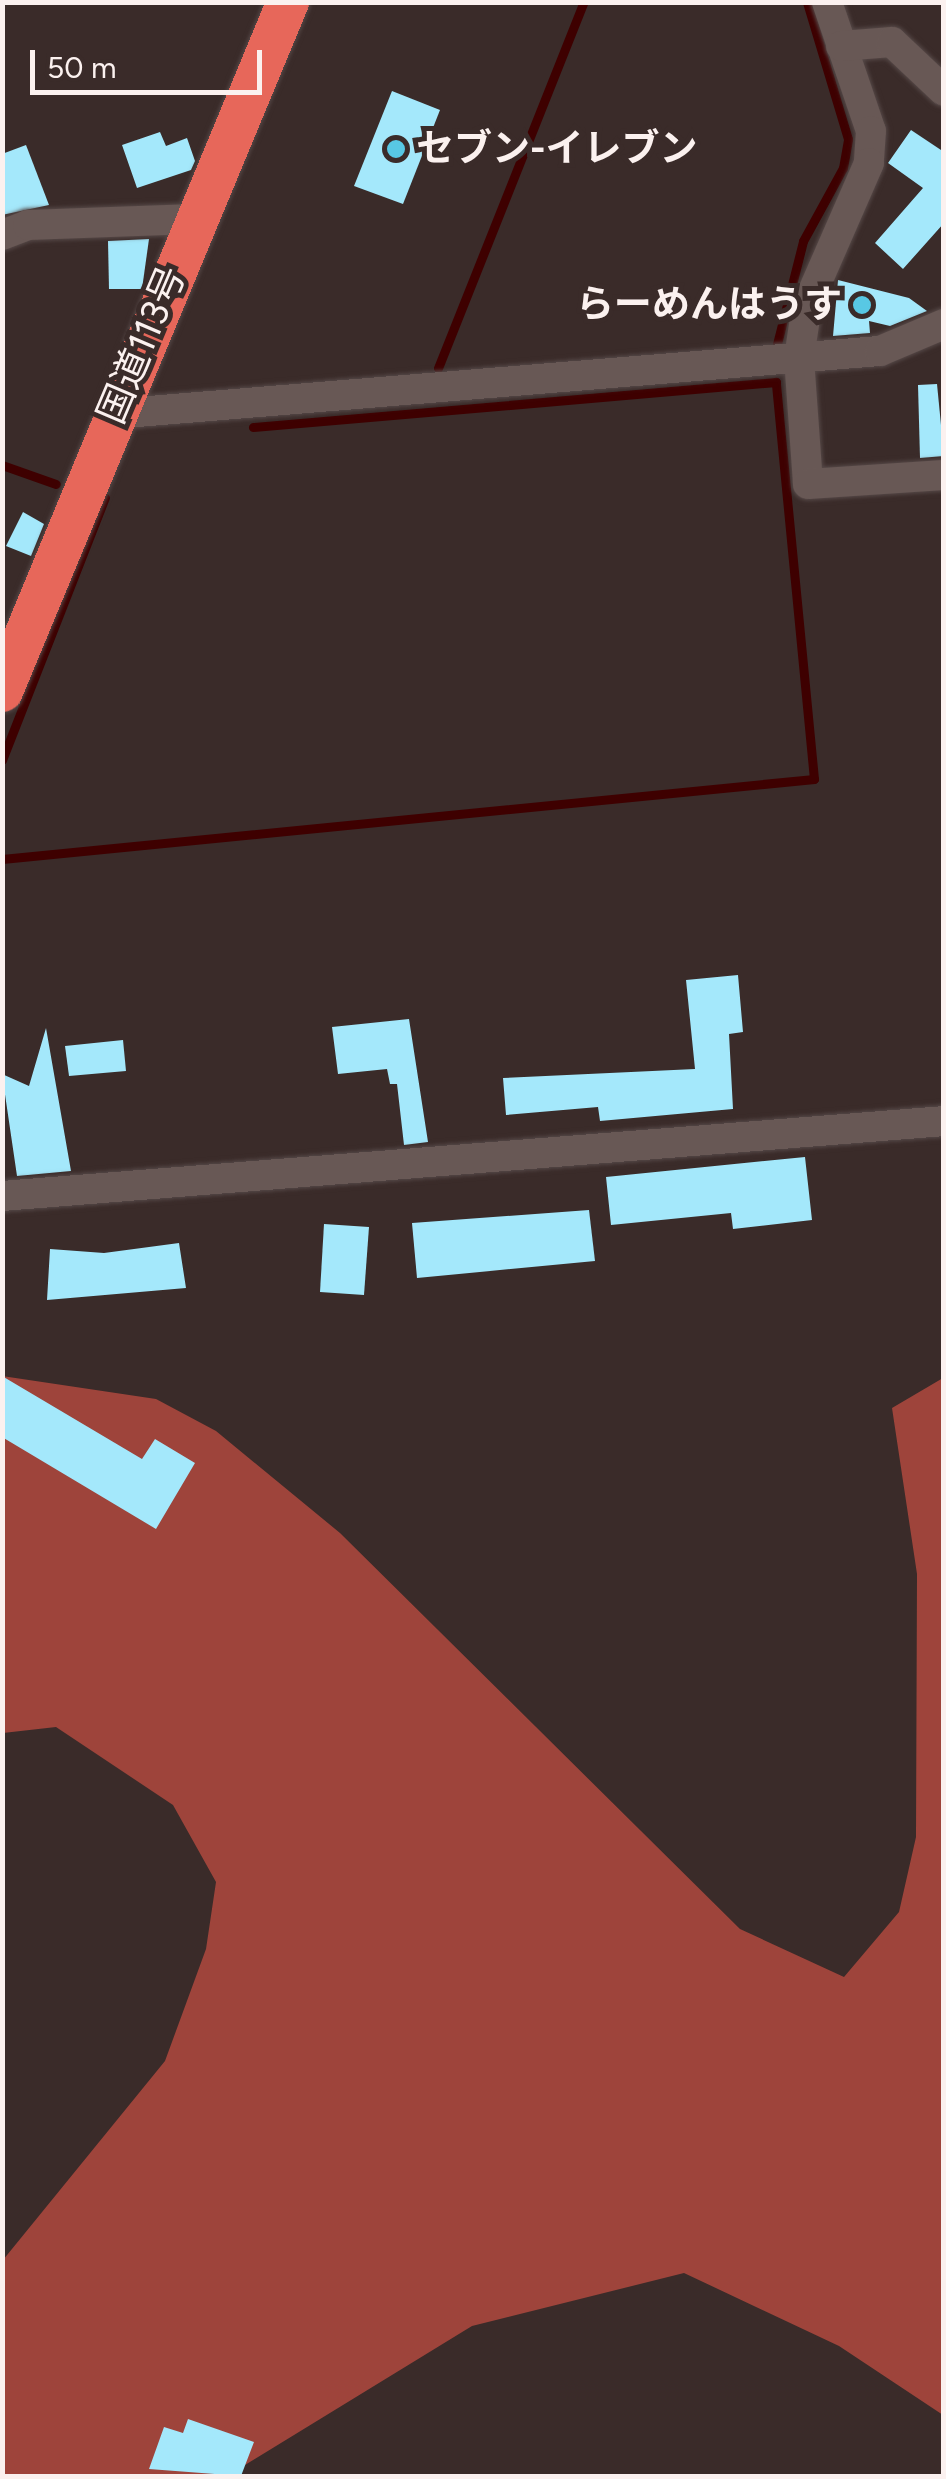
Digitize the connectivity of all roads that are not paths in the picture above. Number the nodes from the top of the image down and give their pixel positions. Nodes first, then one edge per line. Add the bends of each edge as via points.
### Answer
1 (288, 2) edge
2 (827, 2) edge
3 (842, 46) junction
4 (944, 91) edge
5 (194, 219) junction
6 (2, 235) edge
7 (944, 324) edge
8 (799, 358) junction
9 (113, 414) junction
10 (944, 474) edge
11 (2, 691) edge
12 (944, 1122) edge
13 (2, 1196) edge

1 - 5 highway, 国道113号
2 - 3 street
3 - 4 street via 892,42
3 - 8 street via 868,107 869,163 807,305
5 - 6 street via 28,225
5 - 9 highway, 国道113号
7 - 8 street via 880,351
8 - 9 street
8 - 10 street via 808,484
9 - 11 highway, 国道113号
12 - 13 street

